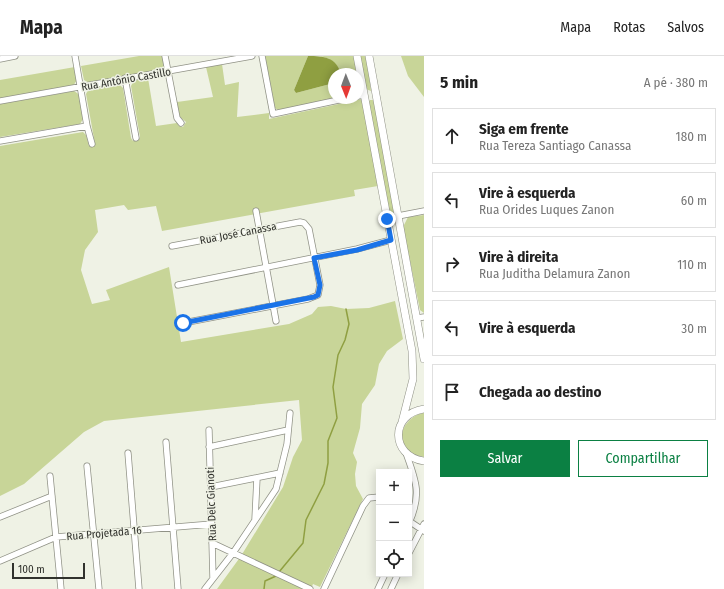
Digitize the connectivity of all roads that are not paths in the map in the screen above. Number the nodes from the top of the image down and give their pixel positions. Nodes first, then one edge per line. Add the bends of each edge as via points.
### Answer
1 (15, 56) edge
2 (75, 56) edge
3 (165, 56) edge
4 (252, 56) edge
5 (262, 56) edge
6 (357, 56) edge
7 (369, 56) edge
8 (0, 59) edge
9 (358, 68) edge
10 (168, 71) junction
11 (126, 78) junction
12 (80, 87) junction
13 (375, 93) junction
14 (364, 95) edge
15 (0, 101) edge
16 (328, 102) edge
17 (363, 104) edge
18 (181, 123) dead end
19 (87, 126) junction
20 (136, 138) dead end
21 (0, 141) edge
22 (92, 144) dead end
23 (256, 211) dead end
24 (424, 211) edge
25 (398, 216) junction
26 (387, 219) junction
27 (259, 229) junction
28 (391, 240) junction
29 (172, 246) dead end
30 (314, 258) junction
31 (266, 267) junction
32 (178, 285) dead end
33 (273, 306) junction
34 (420, 317) edge
35 (276, 320) dead end
36 (406, 320) junction
37 (183, 323) dead end
38 (424, 359) edge
39 (424, 409) edge
40 (290, 413) dead end
41 (402, 422) junction
42 (209, 430) dead end
43 (288, 430) junction
44 (166, 442) dead end
45 (210, 447) junction
46 (128, 453) dead end
47 (406, 453) junction
48 (424, 461) edge
49 (87, 466) dead end
50 (280, 473) junction
51 (50, 476) dead end
52 (257, 478) junction
53 (211, 487) junction
54 (52, 496) junction
55 (376, 497) edge
56 (412, 515) edge
57 (0, 517) edge
58 (255, 521) junction
59 (412, 523) edge
60 (212, 524) junction
61 (173, 527) junction
62 (423, 528) edge
63 (135, 530) junction
64 (94, 534) junction
65 (56, 537) junction
66 (212, 543) junction
67 (412, 548) edge
68 (233, 553) junction
69 (0, 561) edge
70 (384, 577) edge
71 (397, 577) edge
72 (213, 578) junction
73 (61, 589) edge
74 (99, 589) edge
75 (139, 589) edge
76 (178, 589) edge
77 (205, 589) edge
78 (310, 589) edge
79 (324, 589) edge
80 (378, 589) edge
81 (391, 589) edge

1 - 8 street
2 - 12 street
3 - 10 street
4 - 10 street, Rua Antônio Castillo
5 - 16 street via 273,114
6 - 9 main road
7 - 13 main road
10 - 11 street, Rua Antônio Castillo
10 - 18 street
11 - 12 street, Rua Antônio Castillo
11 - 20 street
12 - 15 street, Rua Antônio Castillo
12 - 19 street
13 - 14 main road
13 - 25 main road
17 - 26 main road
19 - 21 street
19 - 22 street
23 - 27 street
24 - 25 street
25 - 26 main road
25 - 34 main road
26 - 28 main road
27 - 29 street, Rua José Canassa
27 - 30 street, Rua José Canassa via 294,222 304,223 309,229
27 - 31 street
28 - 30 street
28 - 36 main road
30 - 31 street
30 - 33 street via 320,285 318,295
31 - 32 street
31 - 33 street
33 - 35 street
33 - 37 street
34 - 36 main road
34 - 38 main road
36 - 41 main road via 412,351 413,379
39 - 41 main road via 411,413
40 - 43 street
41 - 47 main road via 399,428 399,442
42 - 45 street, Rua Delc Gianoti
43 - 45 street
43 - 50 street
44 - 61 street
45 - 53 street, Rua Delc Gianoti
46 - 63 street
47 - 48 main road
47 - 56 street via 418,490
49 - 64 street
50 - 52 street
50 - 58 street via 276,489
51 - 54 street
52 - 53 street
52 - 58 street
53 - 60 street, Rua Delc Gianoti
54 - 57 street
54 - 65 street
55 - 79 street via 369,498 353,526
58 - 68 street
59 - 62 street
60 - 61 street, Rua Projetada 16
60 - 66 street, Rua Delc Gianoti
61 - 63 street, Rua Projetada 16
61 - 76 street
62 - 67 street
63 - 64 street, Rua Projetada 16
63 - 75 street
64 - 65 street, Rua Projetada 16
64 - 74 street
65 - 69 street, Rua Projetada 16
65 - 73 street
66 - 68 street
66 - 72 street, Rua Delc Gianoti
68 - 72 street
68 - 78 street
70 - 80 street
71 - 81 street
72 - 77 street

